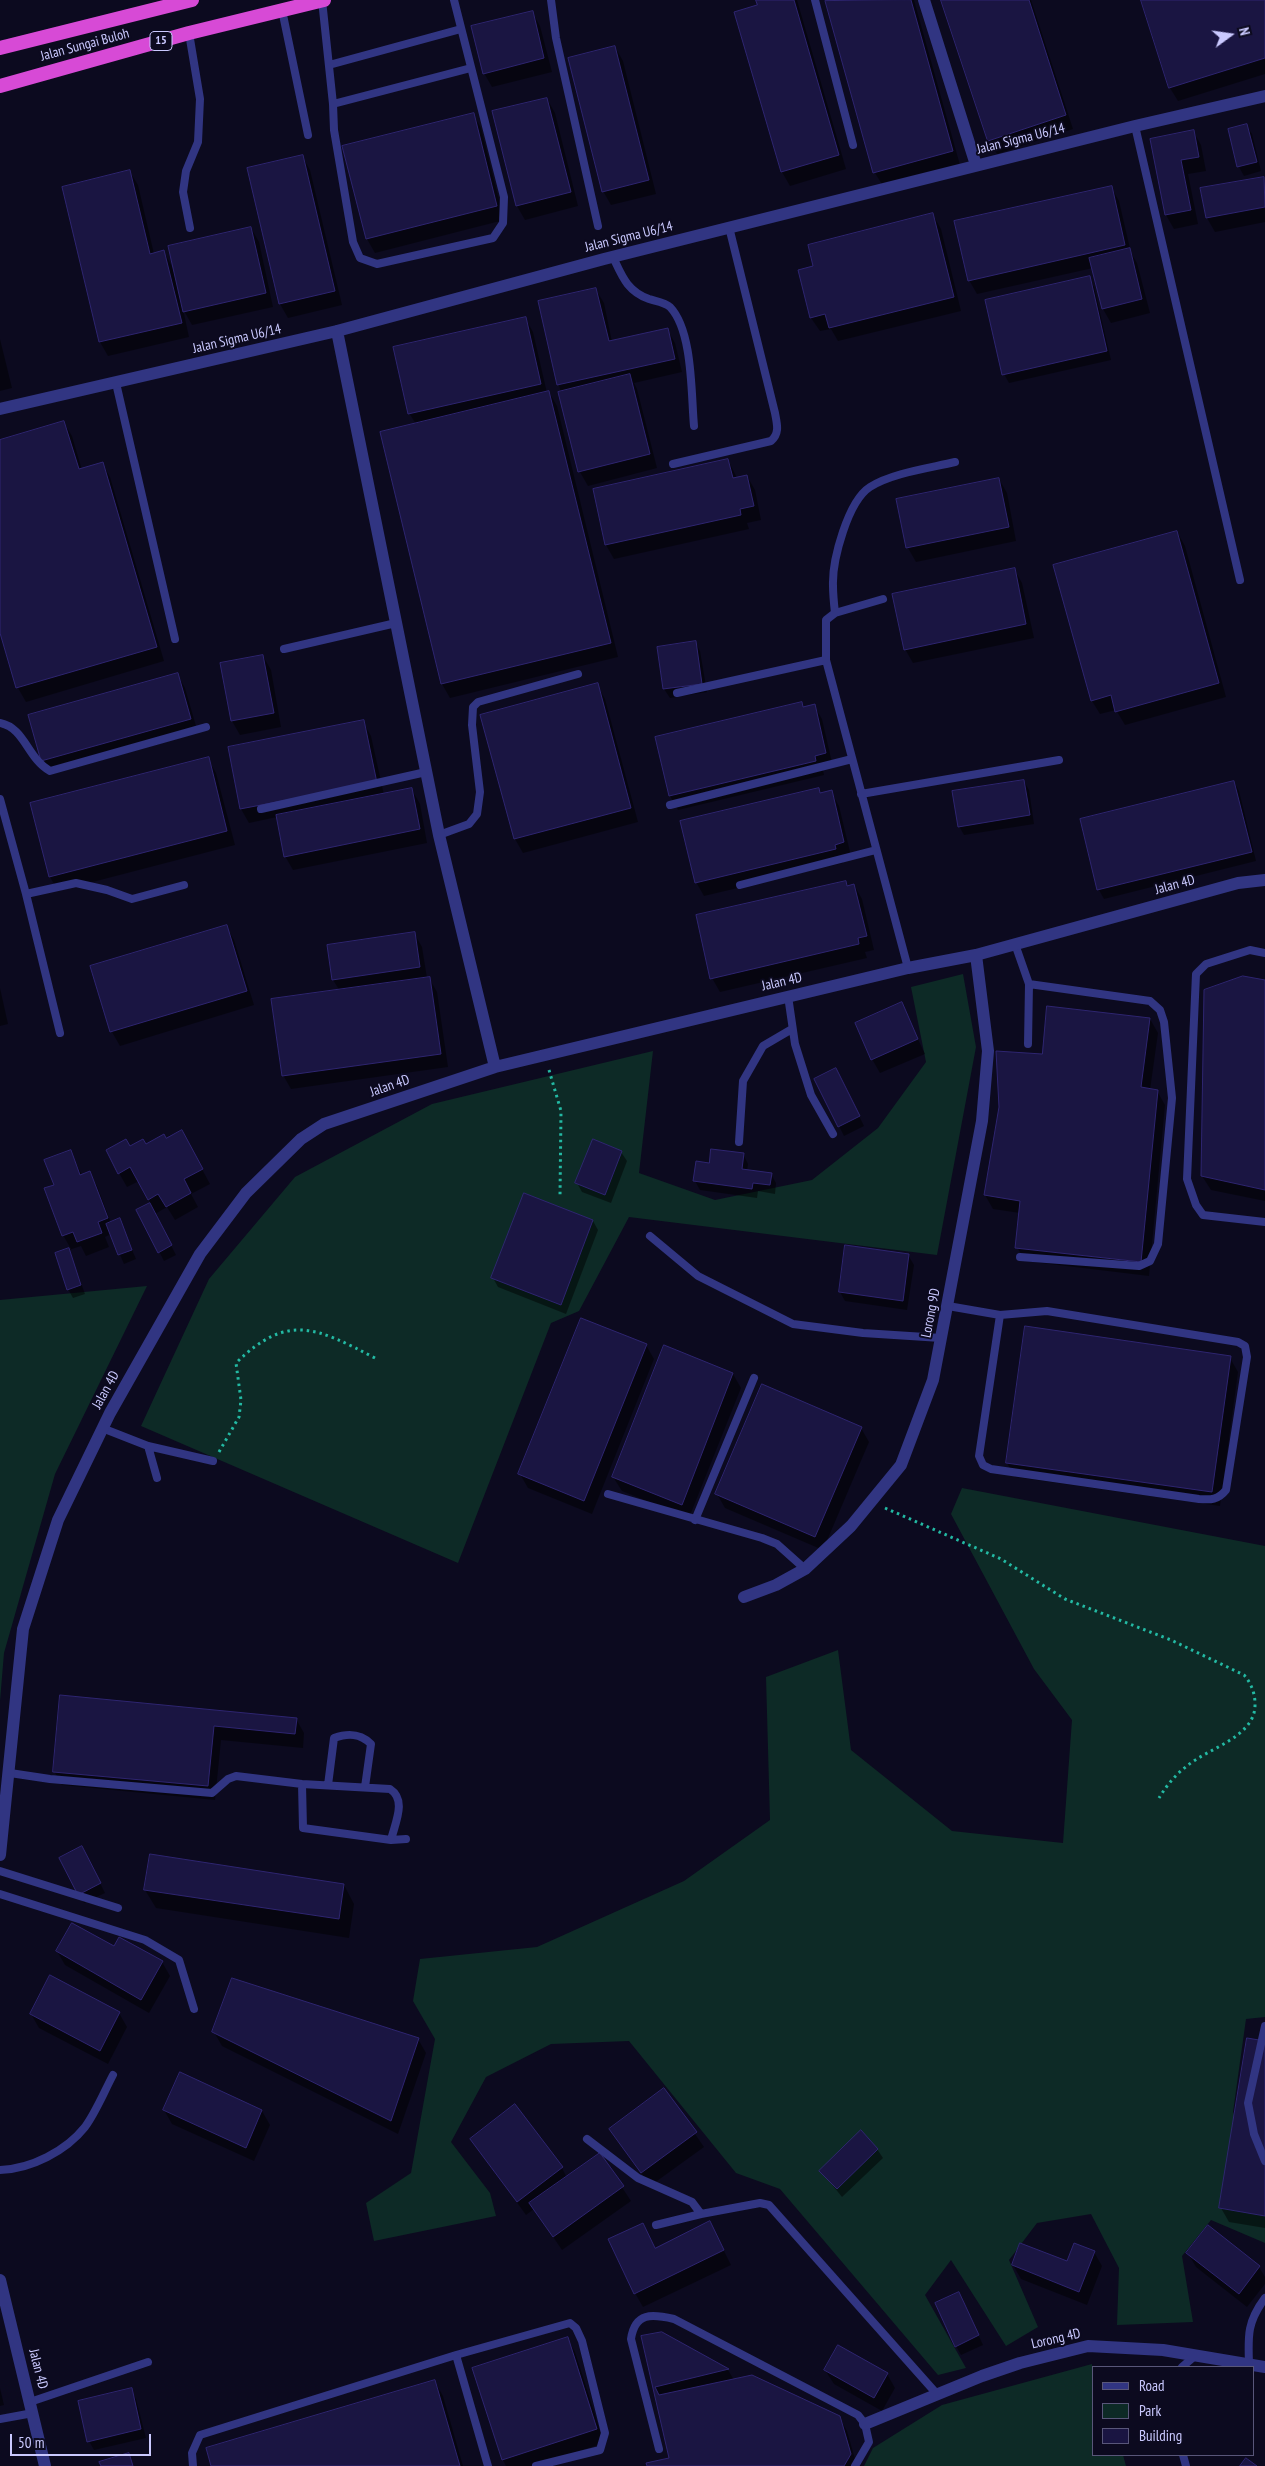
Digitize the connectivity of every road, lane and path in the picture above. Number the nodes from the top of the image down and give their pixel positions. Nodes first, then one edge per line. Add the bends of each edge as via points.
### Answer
1 (192, 0) edge
2 (323, 0) edge
3 (454, 0) edge
4 (551, 0) edge
5 (815, 0) edge
6 (924, 0) edge
7 (282, 10) junction
8 (460, 29) junction
9 (188, 33) junction
10 (0, 48) edge
11 (329, 64) junction
12 (471, 68) junction
13 (0, 86) edge
14 (1265, 96) edge
15 (333, 104) junction
16 (1135, 126) junction
17 (308, 135) dead end
18 (853, 145) dead end
19 (976, 165) junction
20 (598, 226) dead end
21 (729, 227) junction
22 (190, 228) dead end
23 (613, 257) junction
24 (337, 331) junction
25 (116, 383) junction
26 (0, 409) edge
27 (694, 426) dead end
28 (955, 462) dead end
29 (673, 464) dead end
30 (1240, 580) dead end
31 (883, 599) dead end
32 (836, 613) junction
33 (396, 623) junction
34 (175, 639) dead end
35 (284, 648) dead end
36 (826, 660) junction
37 (578, 674) dead end
38 (677, 694) dead end
39 (0, 723) edge
40 (206, 727) dead end
41 (852, 759) junction
42 (1059, 760) dead end
43 (426, 772) junction
44 (861, 794) junction
45 (0, 799) edge
46 (670, 805) dead end
47 (261, 809) dead end
48 (439, 835) junction
49 (876, 850) junction
50 (1265, 880) edge
51 (184, 884) dead end
52 (740, 885) dead end
53 (26, 894) junction
54 (1015, 944) junction
55 (1265, 954) edge
56 (976, 955) junction
57 (908, 968) junction
58 (1029, 984) junction
59 (788, 996) junction
60 (792, 1029) junction
61 (60, 1033) dead end
62 (1028, 1044) dead end
63 (544, 1055) junction
64 (495, 1067) junction
65 (833, 1134) dead end
66 (739, 1142) dead end
67 (560, 1196) dead end
68 (1265, 1222) edge
69 (650, 1236) dead end
70 (1020, 1257) dead end
71 (948, 1306) junction
72 (1000, 1315) junction
73 (942, 1338) junction
74 (375, 1358) dead end
75 (754, 1378) dead end
76 (102, 1428) junction
77 (148, 1446) junction
78 (214, 1461) joint
79 (157, 1478) dead end
80 (608, 1494) dead end
81 (871, 1502) junction
82 (695, 1520) junction
83 (805, 1569) junction
84 (744, 1597) dead end
85 (10, 1773) junction
86 (302, 1784) junction
87 (328, 1786) junction
88 (365, 1787) junction
89 (1159, 1798) dead end
90 (406, 1839) dead end
91 (391, 1840) junction
92 (0, 1855) edge
93 (0, 1871) edge
94 (0, 1894) edge
95 (118, 1908) dead end
96 (194, 2009) dead end
97 (1265, 2026) edge
98 (113, 2075) dead end
99 (587, 2139) dead end
100 (1265, 2161) edge
101 (0, 2170) edge
102 (701, 2214) junction
103 (656, 2225) dead end
104 (0, 2280) edge
105 (1265, 2298) edge
106 (456, 2355) junction
107 (1196, 2355) junction
108 (148, 2362) dead end
109 (1249, 2364) junction
110 (1183, 2366) edge
111 (1265, 2366) edge
112 (936, 2393) junction
113 (32, 2407) junction
114 (0, 2419) edge
115 (865, 2424) junction
116 (659, 2449) dead end
117 (44, 2466) edge
118 (193, 2466) edge
119 (488, 2466) edge
120 (536, 2466) edge
121 (855, 2466) edge

1 - 10 highway, Jalan Sungai Buloh / 15
2 - 7 highway, Jalan Sungai Buloh / 15
2 - 11 lane
3 - 8 lane
4 - 20 lane via 556,38
5 - 18 lane
6 - 19 street
7 - 9 highway, Jalan Sungai Buloh / 15
7 - 17 lane
8 - 11 lane
8 - 12 lane
9 - 13 highway, Jalan Sungai Buloh / 15
9 - 22 lane via 200,99 198,142 186,171 183,192
11 - 15 lane
12 - 15 lane
12 - 15 lane via 504,197 503,223 493,238 377,264 360,258 353,242 334,130
14 - 16 street, Jalan Sigma U6/14
16 - 19 street, Jalan Sigma U6/14
16 - 30 lane
19 - 21 street, Jalan Sigma U6/14
21 - 23 street, Jalan Sigma U6/14
21 - 29 lane via 778,426 776,436 771,441
23 - 24 street, Jalan Sigma U6/14
23 - 27 lane via 625,283 634,292 668,305 677,315 684,332
24 - 25 street, Jalan Sigma U6/14
24 - 33 street
25 - 26 street, Jalan Sigma U6/14
25 - 34 lane
28 - 32 lane via 887,479 861,494 847,522 834,571 832,587
31 - 32 lane
32 - 36 lane via 826,620
33 - 35 lane
33 - 43 street
36 - 38 lane
36 - 41 lane
37 - 48 lane via 478,702 473,707 472,726 480,792 477,814 469,824
39 - 40 lane via 10,726 20,735 38,764 50,771
41 - 44 lane
41 - 46 lane
42 - 44 lane
43 - 47 lane
43 - 48 street
44 - 49 lane
45 - 53 lane
48 - 64 street
49 - 52 lane
49 - 57 lane
50 - 54 street, Jalan 4D via 1238,883
51 - 53 lane via 132,899 76,883
53 - 61 lane
54 - 56 street, Jalan 4D
54 - 58 lane
55 - 68 lane via 1250,950 1206,964 1196,974 1187,1179 1203,1215
56 - 57 street, Jalan 4D
56 - 71 street, Lorong 9D via 987,1060 982,1121
57 - 59 street, Jalan 4D
58 - 62 lane
58 - 70 lane via 1150,1001 1160,1010 1164,1022 1172,1098 1158,1244 1150,1261 1139,1266
59 - 60 lane
59 - 63 street, Jalan 4D
60 - 65 lane via 811,1095
60 - 66 lane via 763,1046 743,1081
63 - 64 street, Jalan 4D
63 - 67 path via 561,1112
64 - 76 street, Jalan 4D via 324,1124 301,1138 246,1193 200,1254
69 - 73 lane via 698,1276 793,1324 863,1334
71 - 72 lane
71 - 73 street, Lorong 9D
72 - 72 lane via 1047,1311 1238,1342 1245,1346 1247,1357 1226,1490 1212,1500 1199,1499 991,1469 983,1465 979,1456
73 - 81 street, Lorong 9D via 933,1380 901,1465
74 - 78 path via 340,1340 316,1331 298,1329 279,1332 249,1350 236,1363 242,1400 239,1417
75 - 82 lane
76 - 77 lane
76 - 85 street, Jalan 4D via 58,1520 23,1629
77 - 78 lane
77 - 79 lane
80 - 82 lane
81 - 83 street, Lorong 9D via 851,1526
81 - 89 path via 1002,1559 1065,1599 1172,1640 1249,1681 1255,1697 1256,1714 1248,1726 1188,1764 1170,1780
82 - 83 lane via 777,1544
83 - 84 street, Lorong 9D
85 - 86 lane via 212,1793 236,1776
85 - 92 street, Jalan 4D
86 - 87 lane
86 - 91 lane via 303,1828
87 - 88 lane
87 - 88 lane via 334,1738 345,1734 363,1736 371,1744
88 - 91 lane via 390,1789 397,1793 400,1802
90 - 91 lane
93 - 95 lane
94 - 96 lane via 145,1940 179,1960
97 - 100 lane via 1248,2102 1254,2134
98 - 101 lane via 85,2126 63,2148 24,2166
99 - 102 lane via 638,2178 692,2202
102 - 103 lane
102 - 112 lane via 760,2203 769,2206
104 - 113 street, Jalan 4D
105 - 109 lane via 1252,2318 1248,2334
106 - 118 lane via 200,2435 192,2453
106 - 119 lane
106 - 120 lane via 570,2323 576,2328 605,2433 600,2450
107 - 109 street, Lorong 4D
107 - 110 lane
107 - 112 street, Lorong 4D via 1088,2346 1020,2363
108 - 113 lane
109 - 111 street, Lorong 4D
112 - 115 street, Lorong 4D
113 - 114 lane
113 - 117 street, Jalan 4D
115 - 116 lane via 858,2415 674,2319 648,2316 632,2328 630,2339
115 - 121 lane via 869,2442

